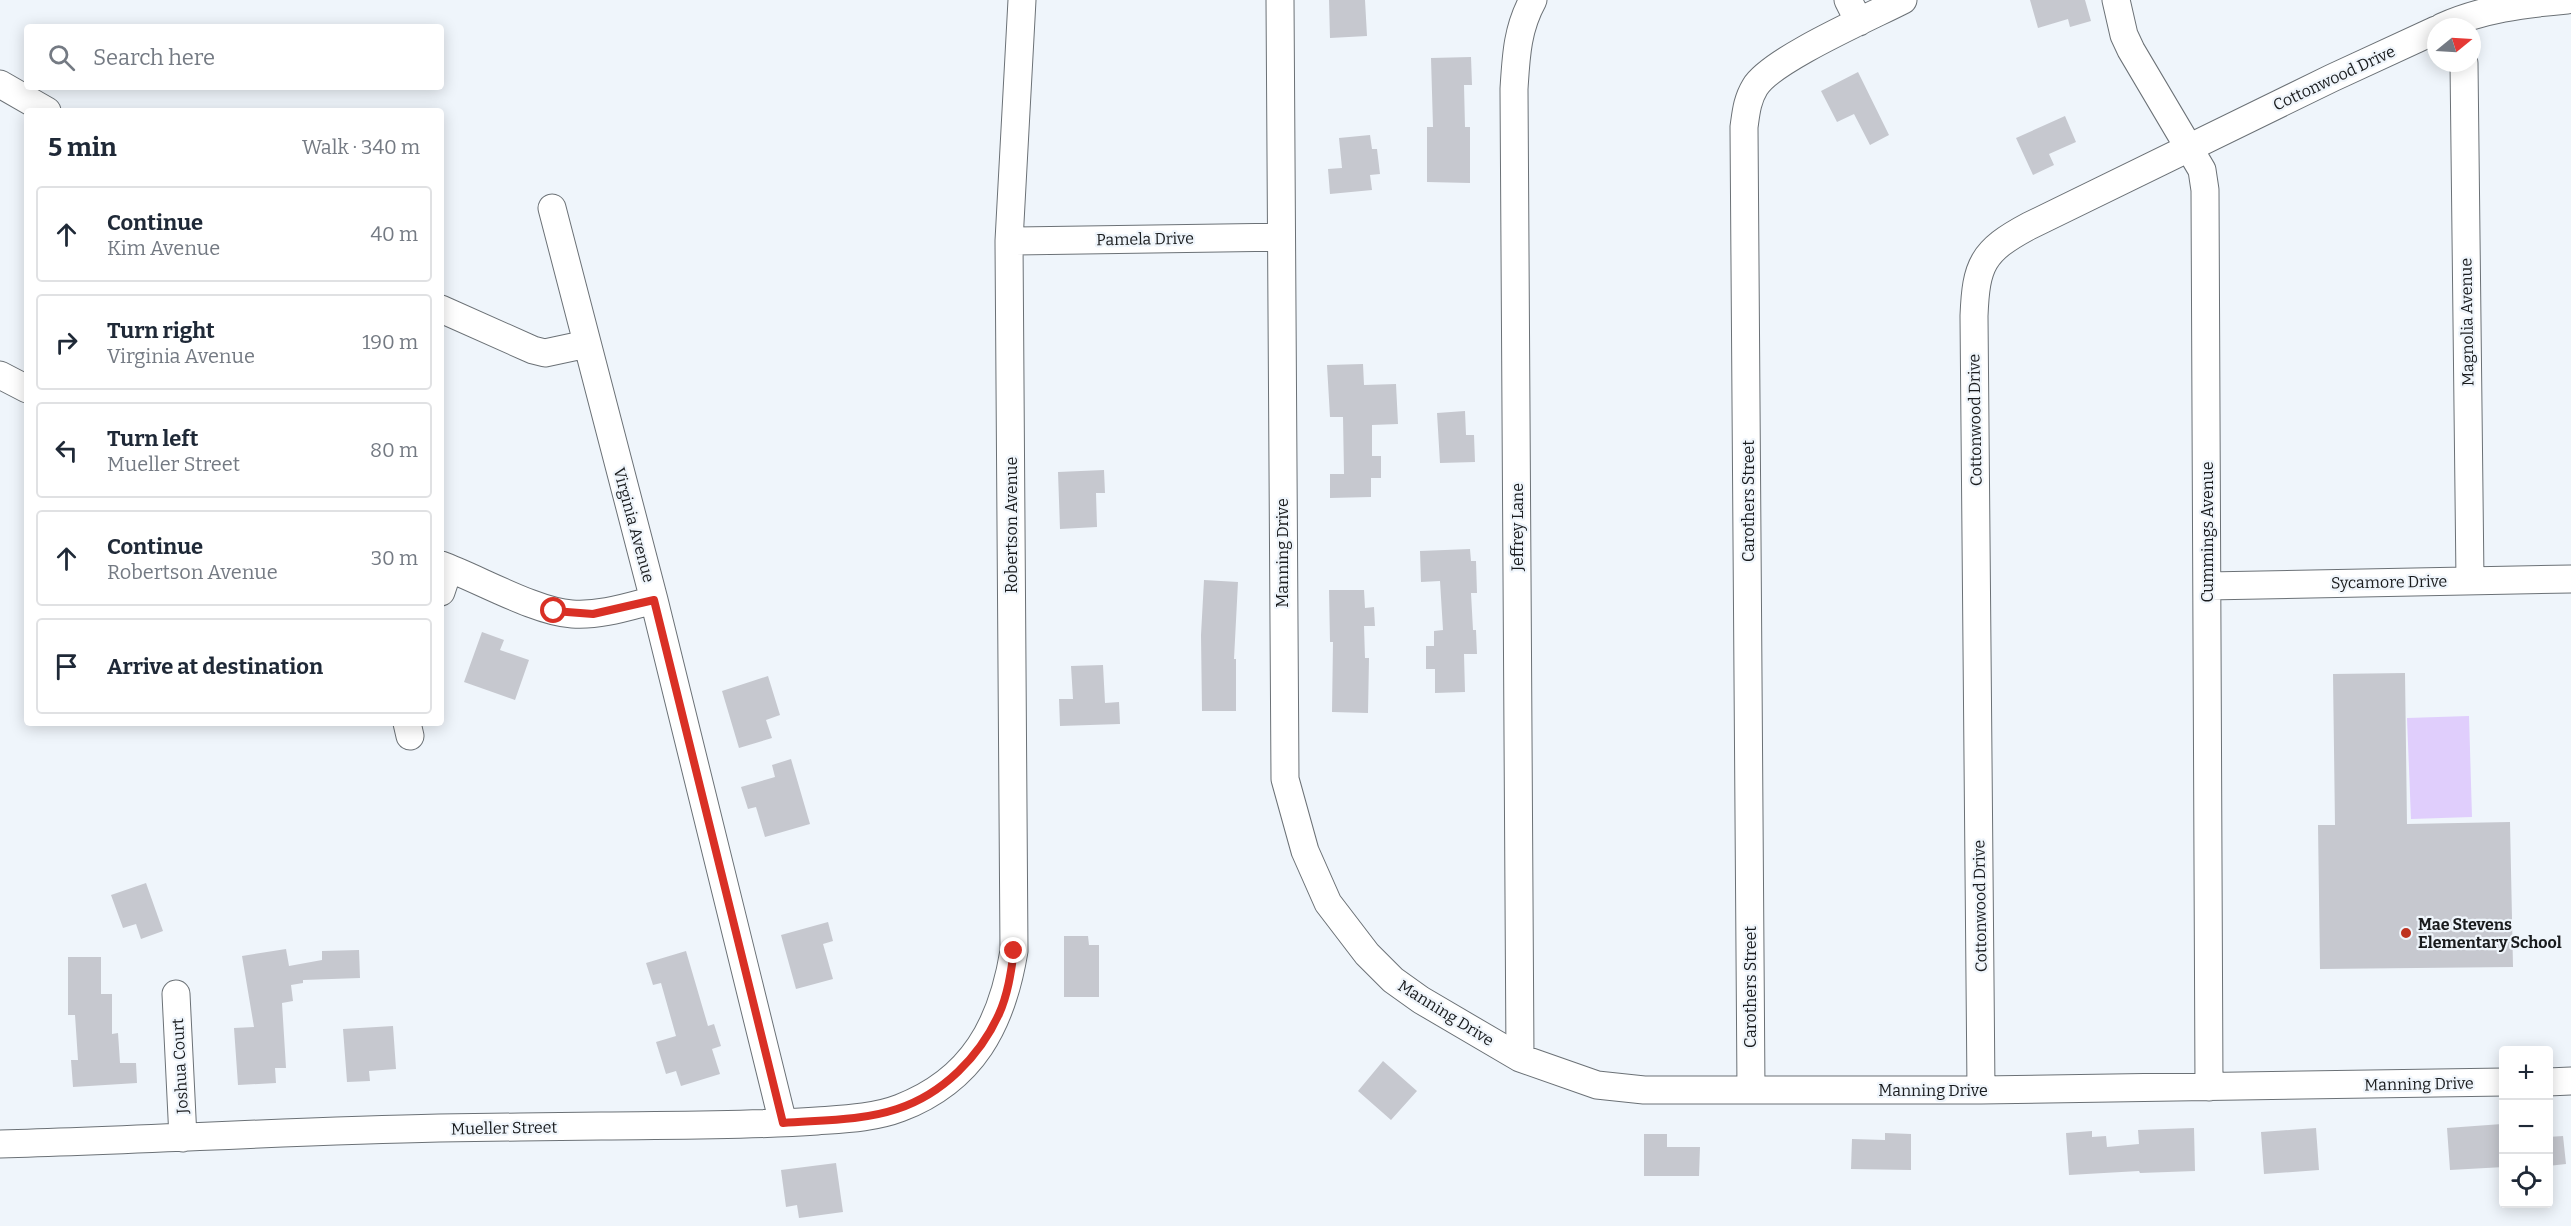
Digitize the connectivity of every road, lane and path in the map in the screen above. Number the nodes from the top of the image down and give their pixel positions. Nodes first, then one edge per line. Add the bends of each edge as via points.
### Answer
1 (1022, 0) edge
2 (1280, 0) edge
3 (1533, 0) edge
4 (1903, 0) edge
5 (2116, 0) edge
6 (2567, 0) edge
7 (1854, 11) edge
8 (2476, 18) edge
9 (2427, 34) edge
10 (2464, 72) edge
11 (0, 84) edge
12 (42, 108) edge
13 (2190, 148) junction
14 (552, 208) dead end
15 (1281, 237) junction
16 (1009, 241) junction
17 (444, 310) edge
18 (587, 344) junction
19 (0, 375) edge
20 (24, 387) edge
21 (444, 575) edge
22 (2571, 579) edge
23 (2470, 580) junction
24 (2207, 586) junction
25 (654, 600) junction
26 (176, 994) dead end
27 (982, 1044) joint
28 (1520, 1058) junction
29 (2499, 1082) edge
30 (2553, 1082) edge
31 (2571, 1082) edge
32 (2209, 1087) junction
33 (1751, 1090) junction
34 (1982, 1090) junction
35 (783, 1123) junction
36 (183, 1138) junction
37 (0, 1144) edge

1 - 16 street, Robertson Avenue
2 - 15 street, Manning Drive
3 - 28 street, Jeffrey Lane via 1516,49 1514,89
4 - 7 street, Carothers Street
5 - 13 street, Cummings Avenue via 2131,50
6 - 8 street via 2517,5
7 - 33 street, Carothers Street via 1766,74 1748,102 1744,127
9 - 13 street, Cottonwood Drive
10 - 23 street, Magnolia Avenue
11 - 12 street
13 - 24 street, Cummings Avenue via 2202,170 2205,190
13 - 34 street, Cottonwood Drive via 2011,236 1984,260 1978,274 1974,316
14 - 18 street, Virginia Avenue
15 - 16 street, Pamela Drive
15 - 28 street, Manning Drive via 1283,722 1285,779 1294,816 1328,903 1367,954 1421,1000
16 - 27 street, Robertson Avenue via 1014,951 999,1013
17 - 18 street via 545,353
18 - 25 street, Virginia Avenue
19 - 20 street
21 - 25 street via 570,614 593,614
22 - 23 street, Sycamore Drive
23 - 24 street, Sycamore Drive
24 - 32 street, Cummings Avenue
25 - 35 street, Virginia Avenue
26 - 36 street, Joshua Court
27 - 35 street, Mueller Street via 949,1081 898,1109 861,1117
28 - 33 street, Manning Drive via 1597,1084 1644,1090
29 - 32 street, Manning Drive
30 - 31 street
32 - 34 street, Manning Drive
33 - 34 street, Manning Drive
35 - 36 street, Mueller Street via 441,1128
36 - 37 street, Mueller Street

